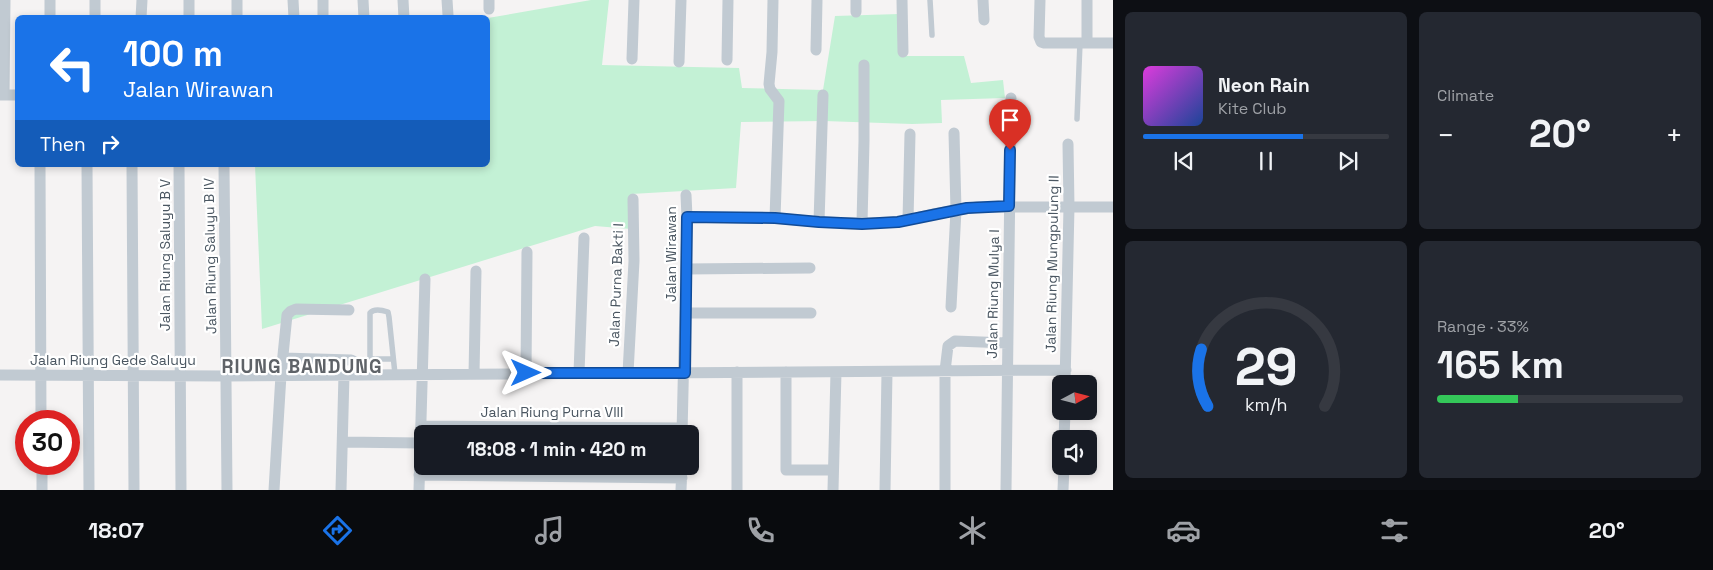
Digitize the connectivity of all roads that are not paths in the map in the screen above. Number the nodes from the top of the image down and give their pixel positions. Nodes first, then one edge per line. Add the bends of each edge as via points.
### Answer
1 (5, 0) edge
2 (50, 0) edge
3 (95, 0) edge
4 (142, 0) edge
5 (190, 0) edge
6 (237, 0) edge
7 (293, 0) edge
8 (322, 0) edge
9 (363, 0) edge
10 (403, 0) edge
11 (447, 0) edge
12 (634, 0) edge
13 (681, 0) edge
14 (728, 0) edge
15 (773, 0) edge
16 (817, 0) edge
17 (902, 0) edge
18 (930, 0) edge
19 (983, 0) edge
20 (1040, 0) edge
21 (1087, 0) edge
22 (50, 15) edge
23 (95, 15) edge
24 (141, 15) edge
25 (190, 15) edge
26 (237, 15) edge
27 (294, 15) edge
28 (323, 15) edge
29 (364, 15) edge
30 (404, 15) edge
31 (448, 15) edge
32 (984, 20) dead end
33 (932, 35) dead end
34 (1083, 42) junction
35 (1113, 43) edge
36 (816, 50) dead end
37 (903, 52) dead end
38 (632, 58) dead end
39 (727, 60) dead end
40 (679, 62) dead end
41 (864, 65) dead end
42 (2, 95) edge
43 (15, 95) edge
44 (823, 95) dead end
45 (1011, 98) dead end
46 (1077, 119) dead end
47 (954, 133) dead end
48 (910, 134) dead end
49 (1068, 144) dead end
50 (40, 167) edge
51 (87, 167) edge
52 (132, 167) edge
53 (179, 167) edge
54 (224, 167) edge
55 (686, 195) dead end
56 (633, 199) dead end
57 (1009, 206) junction
58 (1069, 206) junction
59 (1113, 207) edge
60 (956, 210) junction
61 (687, 217) junction
62 (775, 218) junction
63 (908, 220) junction
64 (819, 222) junction
65 (862, 224) junction
66 (584, 238) dead end
67 (527, 252) dead end
68 (810, 268) dead end
69 (686, 269) junction
70 (476, 271) dead end
71 (425, 279) dead end
72 (951, 306) dead end
73 (349, 310) dead end
74 (685, 313) junction
75 (811, 313) dead end
76 (1007, 343) junction
77 (283, 358) junction
78 (370, 359) junction
79 (393, 359) junction
80 (1066, 370) junction
81 (945, 371) junction
82 (1007, 371) junction
83 (737, 372) junction
84 (786, 372) junction
85 (836, 372) junction
86 (887, 372) junction
87 (526, 373) junction
88 (579, 373) junction
89 (628, 373) junction
90 (685, 373) junction
91 (344, 374) junction
92 (366, 374) junction
93 (395, 374) junction
94 (422, 374) junction
95 (474, 374) junction
96 (0, 375) edge
97 (41, 375) junction
98 (89, 375) junction
99 (134, 375) junction
100 (180, 375) junction
101 (281, 375) junction
102 (1066, 375) edge
103 (226, 376) junction
104 (41, 410) edge
105 (421, 425) edge
106 (682, 425) edge
107 (343, 442) junction
108 (414, 443) edge
109 (833, 470) junction
110 (42, 475) edge
111 (419, 475) edge
112 (682, 475) edge
113 (1064, 475) edge
114 (42, 490) edge
115 (89, 490) edge
116 (134, 490) edge
117 (181, 490) edge
118 (226, 490) edge
119 (274, 490) edge
120 (341, 490) edge
121 (419, 490) edge
122 (681, 490) edge
123 (737, 490) edge
124 (833, 490) edge
125 (885, 490) edge
126 (944, 490) edge
127 (1006, 490) edge
128 (1063, 490) edge

1 - 42 street
2 - 22 street
3 - 23 street
4 - 24 street
5 - 25 street
6 - 26 street
7 - 27 street
8 - 28 street
9 - 29 street
10 - 30 street
11 - 31 street
12 - 38 street
13 - 40 street
14 - 39 street
15 - 62 street via 769,84 779,101
16 - 36 street
17 - 37 street
18 - 33 lane
19 - 32 street
20 - 34 street via 1041,42
21 - 34 street
34 - 35 street
34 - 46 lane
41 - 65 street
42 - 43 street
44 - 64 street
45 - 57 street, Jalan Riung Mulya I
47 - 60 street
48 - 63 street
49 - 58 street, Jalan Riung Mungpulung II
50 - 97 street
51 - 98 street
52 - 99 street
53 - 100 street, Jalan Riung Saluyu B V
54 - 103 street, Jalan Riung Saluyu B IV
55 - 61 street, Jalan Wirawan
56 - 89 street, Jalan Purna Bakti I via 634,261
57 - 58 street
57 - 60 street
57 - 76 street, Jalan Riung Mulya I
58 - 59 street
58 - 80 street, Jalan Riung Mungpulung II
60 - 63 street
60 - 72 street
61 - 62 street
61 - 69 street, Jalan Wirawan
62 - 64 street
63 - 65 street
64 - 65 street
66 - 88 street
67 - 87 street
68 - 69 street
69 - 74 street, Jalan Wirawan
70 - 95 street
71 - 94 street
73 - 77 street via 291,311 287,315
74 - 75 street
74 - 90 street, Jalan Wirawan
76 - 81 street via 955,341 948,346
76 - 82 street, Jalan Riung Mulya I
77 - 92 street via 351,360
77 - 101 street
78 - 79 lane
78 - 79 lane via 370,313 382,310 390,317
78 - 92 lane
79 - 93 lane
80 - 82 street, Jalan Riung Gede Saluyu
80 - 102 street, Jalan Riung Mungpulung II
81 - 82 street, Jalan Riung Gede Saluyu
81 - 86 street, Jalan Riung Gede Saluyu
81 - 126 street
82 - 127 street, Jalan Riung Mulya I
83 - 84 street, Jalan Riung Gede Saluyu
83 - 90 street, Jalan Riung Gede Saluyu
83 - 123 street
84 - 85 street, Jalan Riung Gede Saluyu
84 - 109 street via 786,470
85 - 86 street, Jalan Riung Gede Saluyu
85 - 109 street
86 - 125 street
87 - 88 street, Jalan Riung Gede Saluyu
87 - 95 street, Jalan Riung Gede Saluyu
88 - 89 street, Jalan Riung Gede Saluyu
89 - 90 street, Jalan Riung Gede Saluyu
90 - 106 street, Jalan Wirawan
91 - 92 street, Jalan Riung Gede Saluyu
91 - 101 street, Jalan Riung Gede Saluyu
91 - 107 street
92 - 93 street, Jalan Riung Gede Saluyu
93 - 94 street, Jalan Riung Gede Saluyu
94 - 95 street, Jalan Riung Gede Saluyu
94 - 105 street
96 - 97 street, Jalan Riung Gede Saluyu
97 - 98 street, Jalan Riung Gede Saluyu
97 - 104 street
98 - 99 street, Jalan Riung Gede Saluyu
98 - 115 street
99 - 100 street, Jalan Riung Gede Saluyu
99 - 116 street
100 - 103 street, Jalan Riung Gede Saluyu
100 - 117 street, Jalan Riung Saluyu B V
101 - 103 street, Jalan Riung Gede Saluyu
101 - 119 street
103 - 118 street, Jalan Riung Saluyu B IV
107 - 108 street
107 - 120 street
109 - 124 street
110 - 114 street
111 - 121 street
112 - 122 street
113 - 128 street

